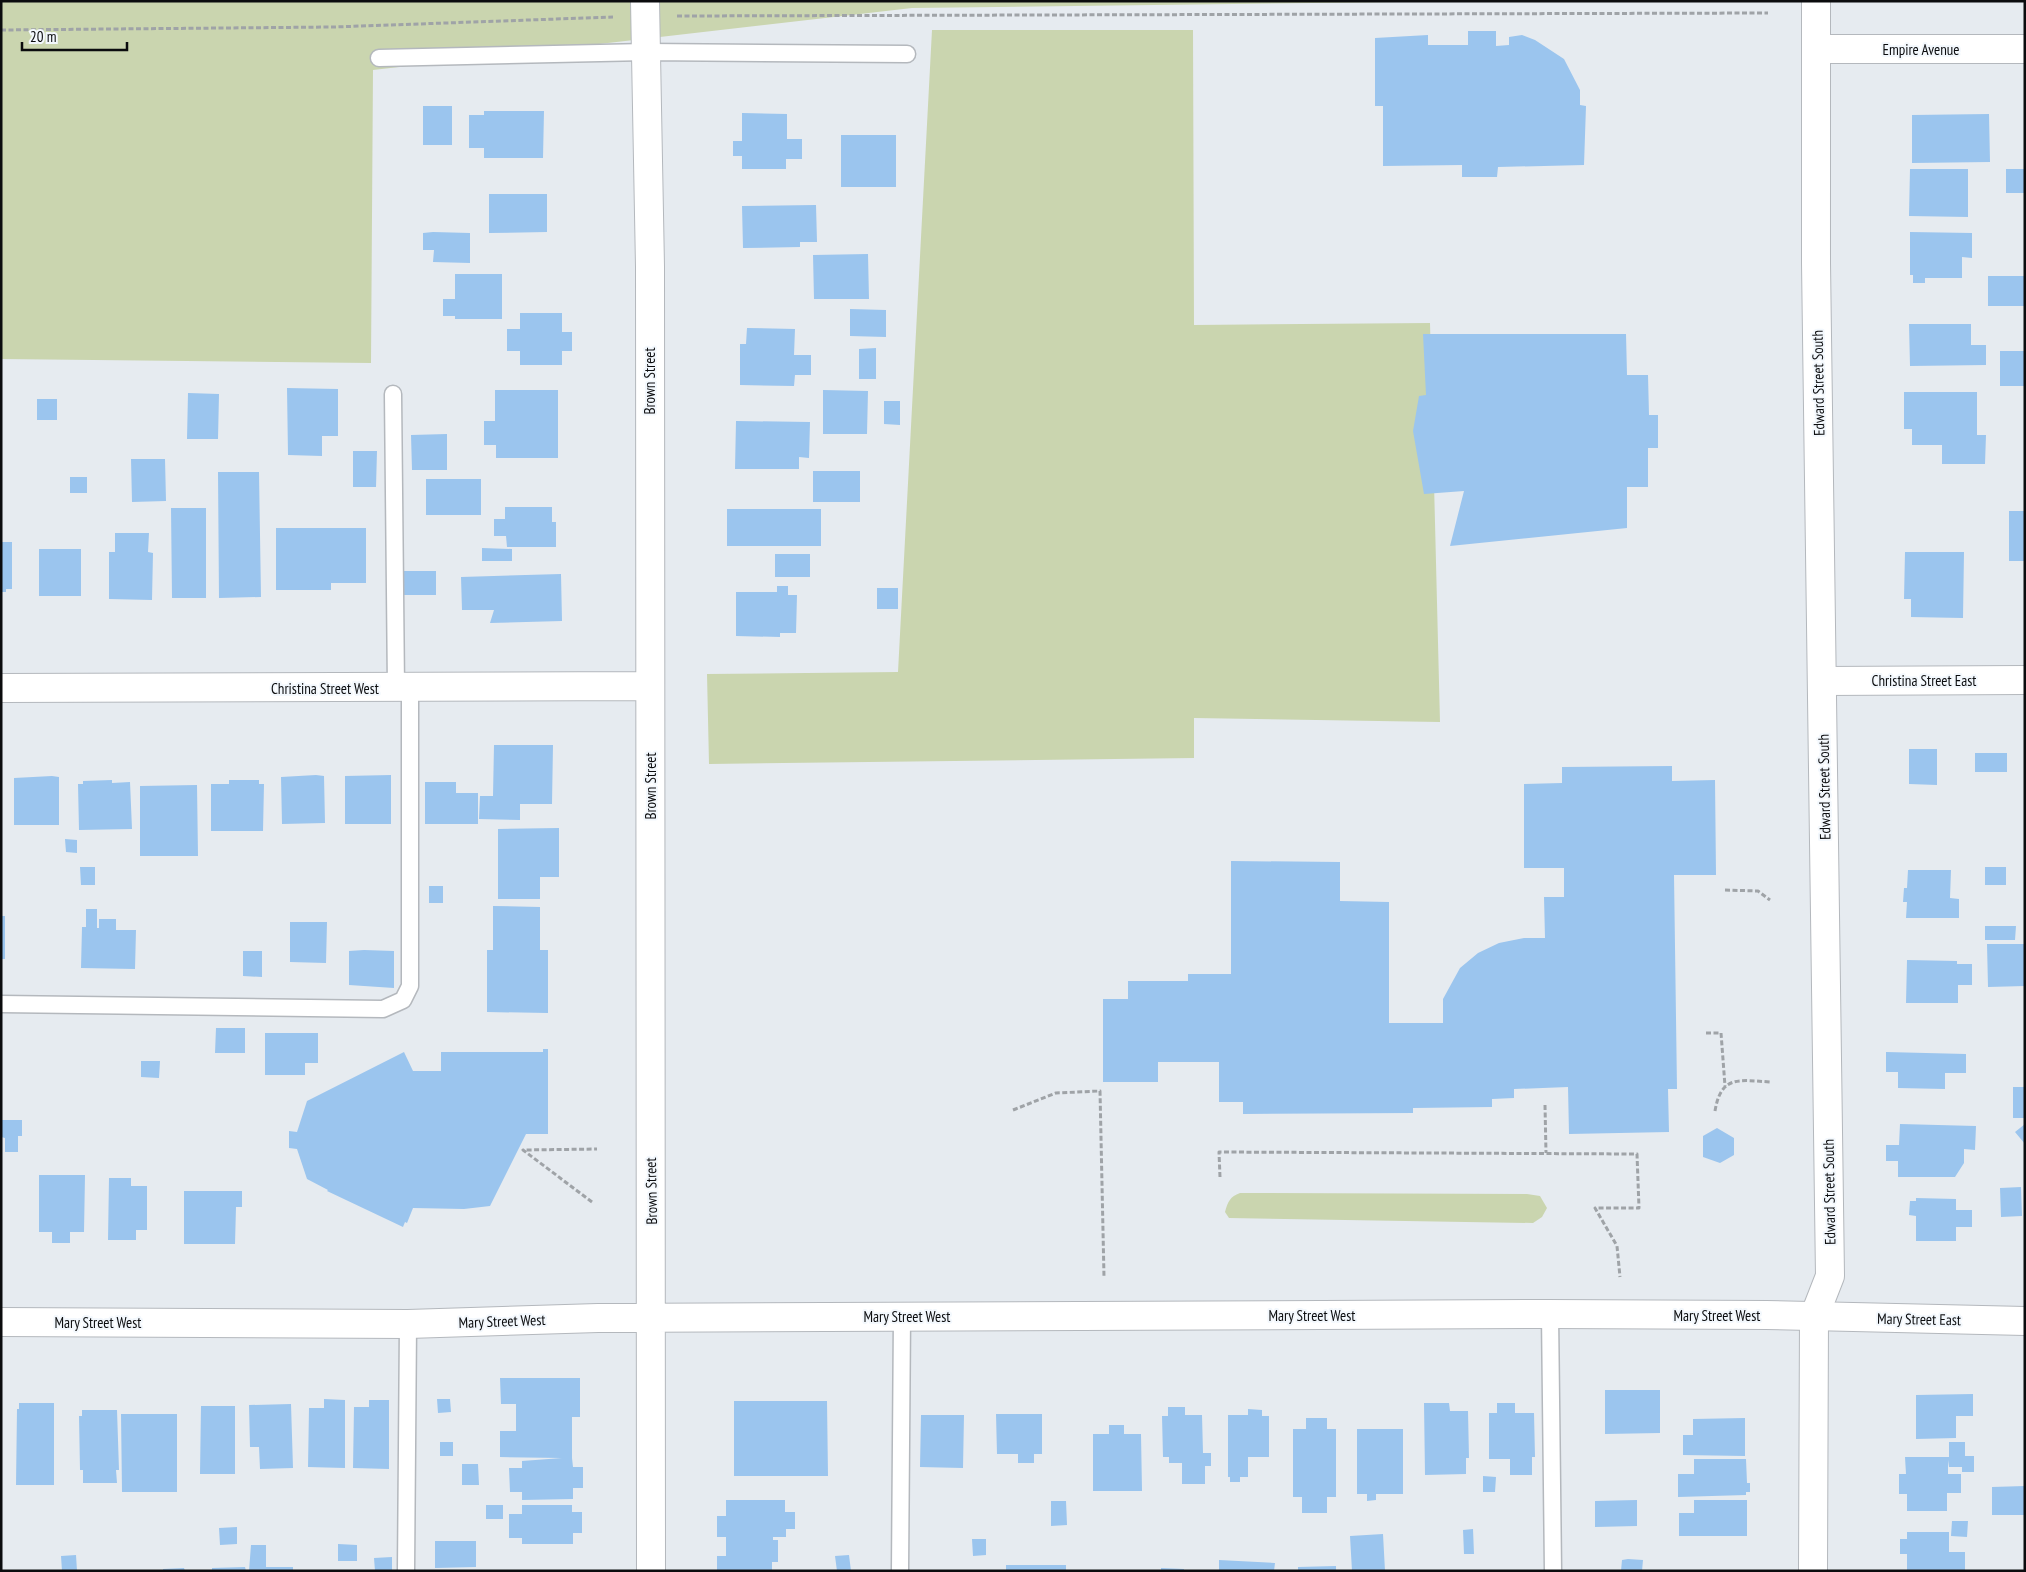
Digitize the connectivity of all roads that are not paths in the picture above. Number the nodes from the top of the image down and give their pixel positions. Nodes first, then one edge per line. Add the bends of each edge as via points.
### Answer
1 (1816, 1) edge
2 (645, 9) edge
3 (1817, 49) junction
4 (2025, 49) edge
5 (646, 52) junction
6 (907, 54) dead end
7 (379, 58) dead end
8 (393, 394) dead end
9 (1823, 680) junction
10 (2025, 680) edge
11 (649, 686) junction
12 (1, 688) edge
13 (403, 688) junction
14 (1, 1004) edge
15 (1550, 1314) junction
16 (902, 1316) junction
17 (1814, 1317) junction
18 (652, 1318) junction
19 (2025, 1321) edge
20 (1, 1322) edge
21 (408, 1324) junction
22 (406, 1571) edge
23 (651, 1571) edge
24 (900, 1571) edge
25 (1554, 1571) edge
26 (1814, 1571) edge

1 - 3 street, Edward Street South
2 - 5 street, Brown Street
3 - 4 street, Empire Avenue
3 - 9 street, Edward Street South via 1816,263
5 - 6 lane
5 - 7 lane
5 - 11 street, Brown Street via 650,267
8 - 13 lane
9 - 10 street, Christina Street East
9 - 17 street, Edward Street South via 1830,1276
11 - 13 street, Christina Street West
11 - 18 street, Brown Street
12 - 13 street, Christina Street West
13 - 14 lane via 410,986 403,1000 383,1009
15 - 16 street, Mary Street West
15 - 17 street, Mary Street West
15 - 25 lane
16 - 18 street, Mary Street West
16 - 24 lane
17 - 19 street, Mary Street East
17 - 26 street, Edward Street South
18 - 21 street, Mary Street West
18 - 23 street, Brown Street
20 - 21 street, Mary Street West
21 - 22 lane

